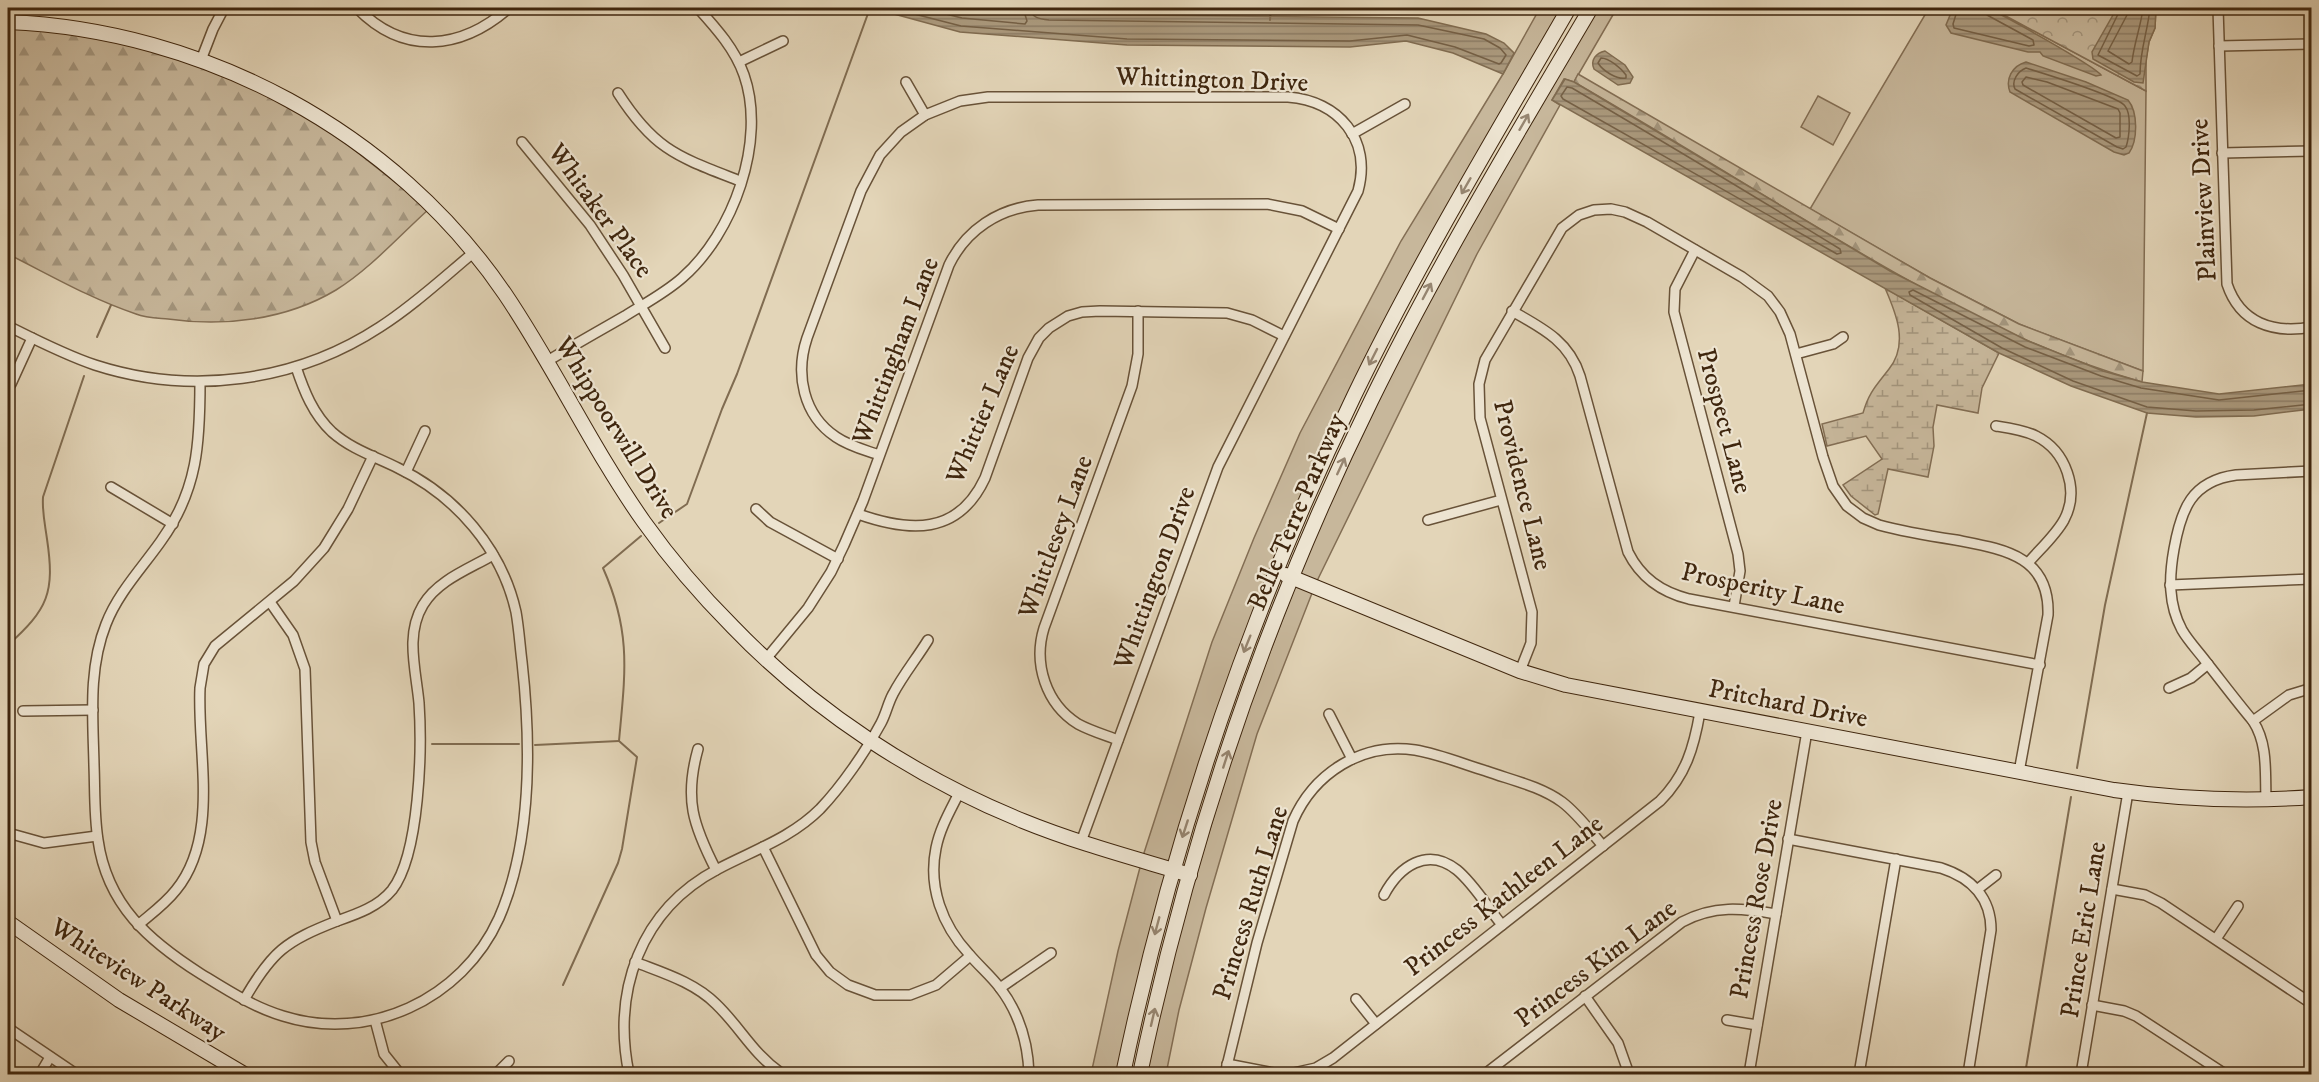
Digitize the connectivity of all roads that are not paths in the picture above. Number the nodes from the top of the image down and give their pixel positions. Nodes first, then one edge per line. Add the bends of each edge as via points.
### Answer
1 (224, 8) edge
2 (357, 8) edge
3 (509, 8) edge
4 (698, 8) edge
5 (1569, 8) edge
6 (1591, 8) edge
7 (2218, 8) edge
8 (8, 22) edge
9 (783, 40) dead end
10 (2312, 44) edge
11 (2219, 46) junction
12 (201, 60) junction
13 (739, 62) junction
14 (906, 82) dead end
15 (618, 93) dead end
16 (1405, 104) dead end
17 (925, 115) junction
18 (1352, 134) junction
19 (522, 142) dead end
20 (2312, 151) edge
21 (2222, 153) junction
22 (741, 181) junction
23 (1340, 229) junction
24 (1695, 250) junction
25 (473, 253) junction
26 (642, 306) junction
27 (1138, 311) junction
28 (1512, 311) junction
29 (8, 326) edge
30 (2312, 327) edge
31 (1284, 336) junction
32 (1843, 337) dead end
33 (32, 338) junction
34 (665, 348) dead end
35 (1796, 354) junction
36 (546, 362) junction
37 (296, 367) junction
38 (200, 382) junction
39 (10, 384) dead end
40 (1995, 426) dead end
41 (425, 431) dead end
42 (879, 455) junction
43 (373, 456) junction
44 (2312, 471) edge
45 (406, 472) junction
46 (111, 487) dead end
47 (1501, 500) junction
48 (756, 509) dead end
49 (858, 514) junction
50 (1428, 519) dead end
51 (172, 524) junction
52 (492, 555) junction
53 (838, 559) junction
54 (2028, 562) junction
55 (1276, 571) junction
56 (1293, 578) junction
57 (2312, 579) edge
58 (2170, 585) junction
59 (270, 602) junction
60 (1734, 606) junction
61 (928, 640) dead end
62 (766, 659) junction
63 (2208, 663) junction
64 (2040, 665) junction
65 (1520, 671) junction
66 (2169, 688) dead end
67 (2312, 688) edge
68 (93, 710) junction
69 (22, 711) dead end
70 (1700, 712) junction
71 (1329, 714) dead end
72 (2253, 721) junction
73 (1807, 731) junction
74 (870, 740) junction
75 (1118, 740) junction
76 (698, 749) dead end
77 (1352, 759) junction
78 (2019, 772) junction
79 (2128, 792) junction
80 (959, 793) junction
81 (2312, 797) edge
82 (2265, 799) junction
83 (8, 833) edge
84 (97, 836) junction
85 (1788, 839) junction
86 (1081, 842) junction
87 (1603, 846) junction
88 (764, 847) junction
89 (1896, 859) junction
90 (716, 870) junction
91 (1172, 870) junction
92 (1996, 874) dead end
93 (1190, 875) junction
94 (1978, 889) junction
95 (2112, 889) junction
96 (1384, 895) dead end
97 (2238, 906) dead end
98 (1776, 914) junction
99 (337, 921) junction
100 (8, 922) edge
101 (138, 925) junction
102 (1502, 925) junction
103 (2216, 939) junction
104 (1051, 953) dead end
105 (970, 956) junction
106 (634, 962) junction
107 (1000, 988) junction
108 (1585, 996) junction
109 (244, 999) junction
110 (1356, 999) dead end
111 (2312, 1004) edge
112 (2092, 1005) junction
113 (375, 1020) junction
114 (1727, 1020) dead end
115 (1376, 1024) junction
116 (1757, 1025) junction
117 (8, 1028) edge
118 (50, 1057) junction
119 (509, 1061) dead end
120 (1227, 1064) junction
121 (40, 1074) edge
122 (76, 1074) edge
123 (244, 1074) edge
124 (400, 1074) edge
125 (496, 1074) edge
126 (629, 1074) edge
127 (782, 1074) edge
128 (1029, 1074) edge
129 (1123, 1074) edge
130 (1140, 1074) edge
131 (1225, 1074) edge
132 (1279, 1074) edge
133 (1289, 1074) edge
134 (1485, 1074) edge
135 (1629, 1074) edge
136 (1749, 1074) edge
137 (1860, 1074) edge
138 (1968, 1074) edge
139 (2082, 1074) edge
140 (2225, 1074) edge

1 - 12 street
2 - 3 street via 394,34 435,42 478,31
4 - 13 street
5 -> 55 street, Belle Terre Parkway via 1391,322 1335,436
56 -> 6 street, Belle Terre Parkway via 1369,404 1412,320
7 - 11 street, Plainview Drive
8 - 12 street, Whippoorwill Drive via 97,32
9 - 13 street
10 - 11 street
11 - 21 street, Plainview Drive
12 - 25 street, Whippoorwill Drive via 286,98 352,139 424,199
13 - 22 street via 749,93 752,125
14 - 17 street
15 - 22 street via 643,128 671,152
16 - 18 street
17 - 18 street, Whittington Drive via 960,101 988,97 1288,98 1323,105
17 - 42 street, Whittington Drive via 895,138 867,177 807,338 802,362 805,395 821,423 843,441
18 - 23 street, Whittington Drive via 1360,157 1361,179
19 - 26 street, Whitaker Place via 590,225
20 - 21 street
21 - 30 street, Plainview Drive via 2225,271 2231,296 2247,316 2263,326 2282,330
22 - 26 street via 723,227 704,256 680,280
23 - 31 street, Whittington Drive
23 - 42 street, Whittingham Lane via 1302,211 1267,204 1045,204 1020,207 995,217 966,239 949,265
24 - 28 street, Providence Lane via 1625,212 1586,212 1557,234
24 - 35 street, Providence Lane via 1768,296 1787,326
24 - 60 street, Prospect Lane via 1675,289 1674,312 1738,554 1740,571
25 - 36 street, Whippoorwill Drive via 510,302
25 - 37 street via 381,327
26 - 34 street, Whitaker Place
26 - 36 street
27 - 31 street, Whittier Lane via 1227,313
27 - 49 street, Whittier Lane via 1077,313 1042,335 1028,358 982,484 954,514 926,526 907,527
27 - 75 street, Whittlesey Lane via 1138,354 1133,380 1044,628 1040,654 1044,680 1061,710 1080,725
28 - 47 street, Providence Lane via 1485,360 1478,393 1480,418
28 - 60 street, Prosperity Lane via 1554,336 1575,362 1624,541 1635,565 1665,591
29 - 33 street
31 - 75 street, Whittington Drive via 1215,475
32 - 35 street via 1833,344
33 - 38 street via 118,372
33 - 39 street
35 - 54 street, Providence Lane via 1827,469 1847,506 1879,525 2001,549
36 - 62 street, Whippoorwill Drive via 644,522 701,593
37 - 38 street via 246,378
37 - 43 street via 322,421 345,441
38 - 51 street via 200,432 195,465 188,494
40 - 54 street via 2042,439 2061,459 2069,478 2071,497 2067,515
41 - 45 street
42 - 49 street, Whittingham Lane
43 - 45 street
43 - 59 street via 327,543
44 - 58 street via 2230,476 2203,488 2187,504 2180,519
45 - 52 street via 457,508
46 - 51 street
47 - 50 street
47 - 65 street, Providence Lane via 1533,618 1531,643
48 - 53 street via 774,525
49 - 53 street, Whittingham Lane
51 - 68 street via 119,598 108,620 95,668
52 - 99 street via 439,586 419,611 412,638 420,722 418,787 405,860 396,883 382,899
52 - 113 street via 516,614 527,715 526,789 509,889 488,938 456,978 414,1007
53 - 62 street, Whittingham Lane via 808,608
54 - 64 street via 2041,579 2048,600
55 - 56 street, Pritchard Drive
55 -> 91 street, Belle Terre Parkway via 1237,669
56 - 65 street, Pritchard Drive
93 -> 56 street, Belle Terre Parkway via 1233,737
57 - 58 street
58 - 63 street via 2179,624
59 - 99 street via 293,634 304,662 311,842
59 - 101 street via 220,641 204,664 200,697 200,838 180,885
60 - 64 street, Prosperity Lane
61 - 74 street via 896,689
62 - 74 street, Whippoorwill Drive
63 - 66 street via 2191,678
63 - 72 street
64 - 78 street
65 - 70 street, Pritchard Drive via 1554,682
67 - 72 street via 2289,695
68 - 69 street
68 - 84 street
70 - 73 street, Pritchard Drive
70 - 87 street, Princess Kathleen Lane via 1693,749 1674,785 1653,807
71 - 77 street
72 - 82 street via 2263,743
73 - 78 street, Pritchard Drive
73 - 85 street, Princess Rose Drive
74 - 80 street, Whippoorwill Drive
74 - 88 street via 823,806 800,826
75 - 86 street, Whittington Drive
76 - 90 street via 691,781 693,816
77 - 87 street, Princess Ruth Lane via 1378,751 1416,750 1524,784 1567,806
77 - 120 street, Princess Ruth Lane via 1317,784 1293,821
78 - 79 street, Pritchard Drive
79 - 82 street, Pritchard Drive
79 - 95 street, Prince Eric Lane
80 - 86 street, Whippoorwill Drive
80 - 105 street via 938,840 934,879 944,919
81 - 82 street, Pritchard Drive
83 - 84 street via 44,843
84 - 101 street via 113,888
85 - 89 street
85 - 98 street, Princess Rose Drive
86 - 91 street, Whippoorwill Drive
87 - 102 street, Princess Kathleen Lane
88 - 90 street
88 - 105 street via 816,955 848,985 875,994 910,994 943,981
89 - 94 street via 1949,870
89 - 137 street
90 - 106 street via 665,911
91 - 93 street, Whippoorwill Drive
91 -> 129 street, Belle Terre Parkway
92 - 94 street
130 -> 93 street, Belle Terre Parkway
94 - 138 street via 1989,910 1991,930
95 - 103 street via 2156,899
95 - 112 street, Prince Eric Lane
96 - 102 street via 1395,876 1407,867 1422,861 1439,862 1460,874
97 - 103 street
98 - 108 street, Princess Kim Lane via 1734,908 1695,915
98 - 116 street, Princess Rose Drive
99 - 109 street via 279,950
100 - 123 street, Whiteview Parkway via 119,1000
101 - 109 street via 170,954
102 - 115 street, Princess Kathleen Lane
103 - 111 street
104 - 107 street
105 - 107 street
106 - 126 street via 623,1018
106 - 127 street via 708,997 758,1055
107 - 128 street via 1023,1034
108 - 134 street, Princess Kim Lane
108 - 135 street via 1618,1043
109 - 113 street via 279,1015 310,1023
110 - 115 street
112 - 139 street, Prince Eric Lane
112 - 140 street via 2136,1016
113 - 124 street via 384,1054
114 - 116 street
115 - 133 street, Princess Kathleen Lane via 1322,1065
116 - 136 street, Princess Rose Drive
117 - 118 street
118 - 121 street
118 - 122 street
119 - 125 street
120 - 131 street, Princess Ruth Lane
120 - 132 street

